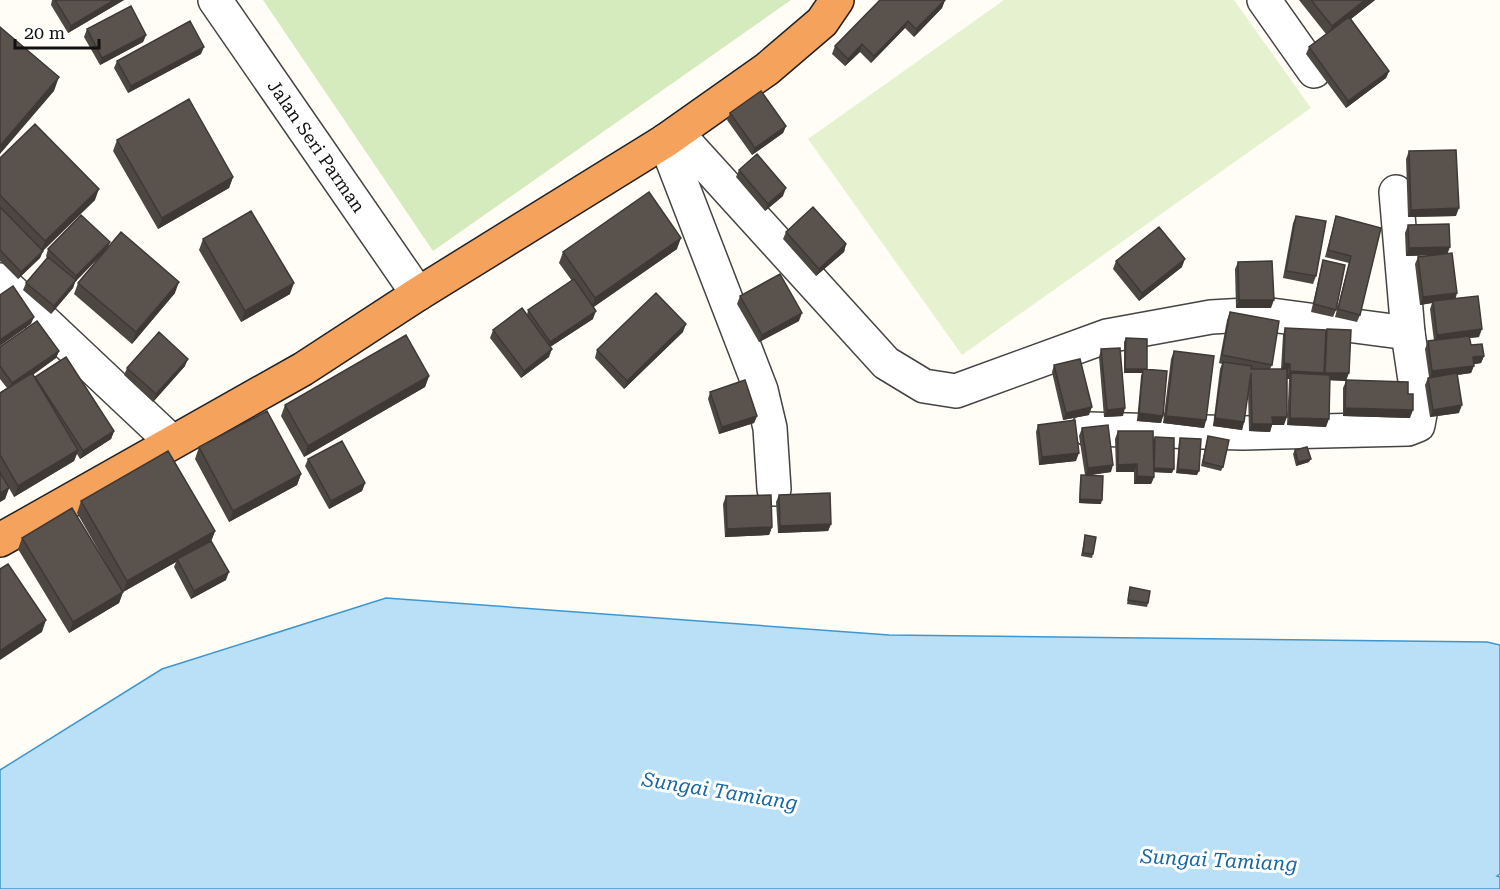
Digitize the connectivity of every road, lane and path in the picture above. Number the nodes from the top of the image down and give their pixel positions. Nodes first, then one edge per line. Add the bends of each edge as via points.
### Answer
1 (215, 0) edge
2 (837, 0) edge
3 (1264, 0) edge
4 (1314, 71) edge
5 (671, 137) junction
6 (1396, 192) dead end
7 (0, 280) edge
8 (418, 294) junction
9 (1408, 333) junction
10 (1088, 429) edge
11 (172, 442) junction
12 (774, 489) dead end
13 (0, 540) edge

1 - 8 street, Jalan Seri Parman
2 - 5 highway via 822,22 768,69
3 - 4 street
5 - 8 highway
5 - 9 street via 886,363 924,386 956,391 1107,336 1211,317 1264,314
5 - 12 street via 761,390 770,428
6 - 9 street
7 - 11 street
8 - 11 highway via 303,369
9 - 10 street via 1420,414 1418,425 1408,429 1243,433
11 - 13 highway

